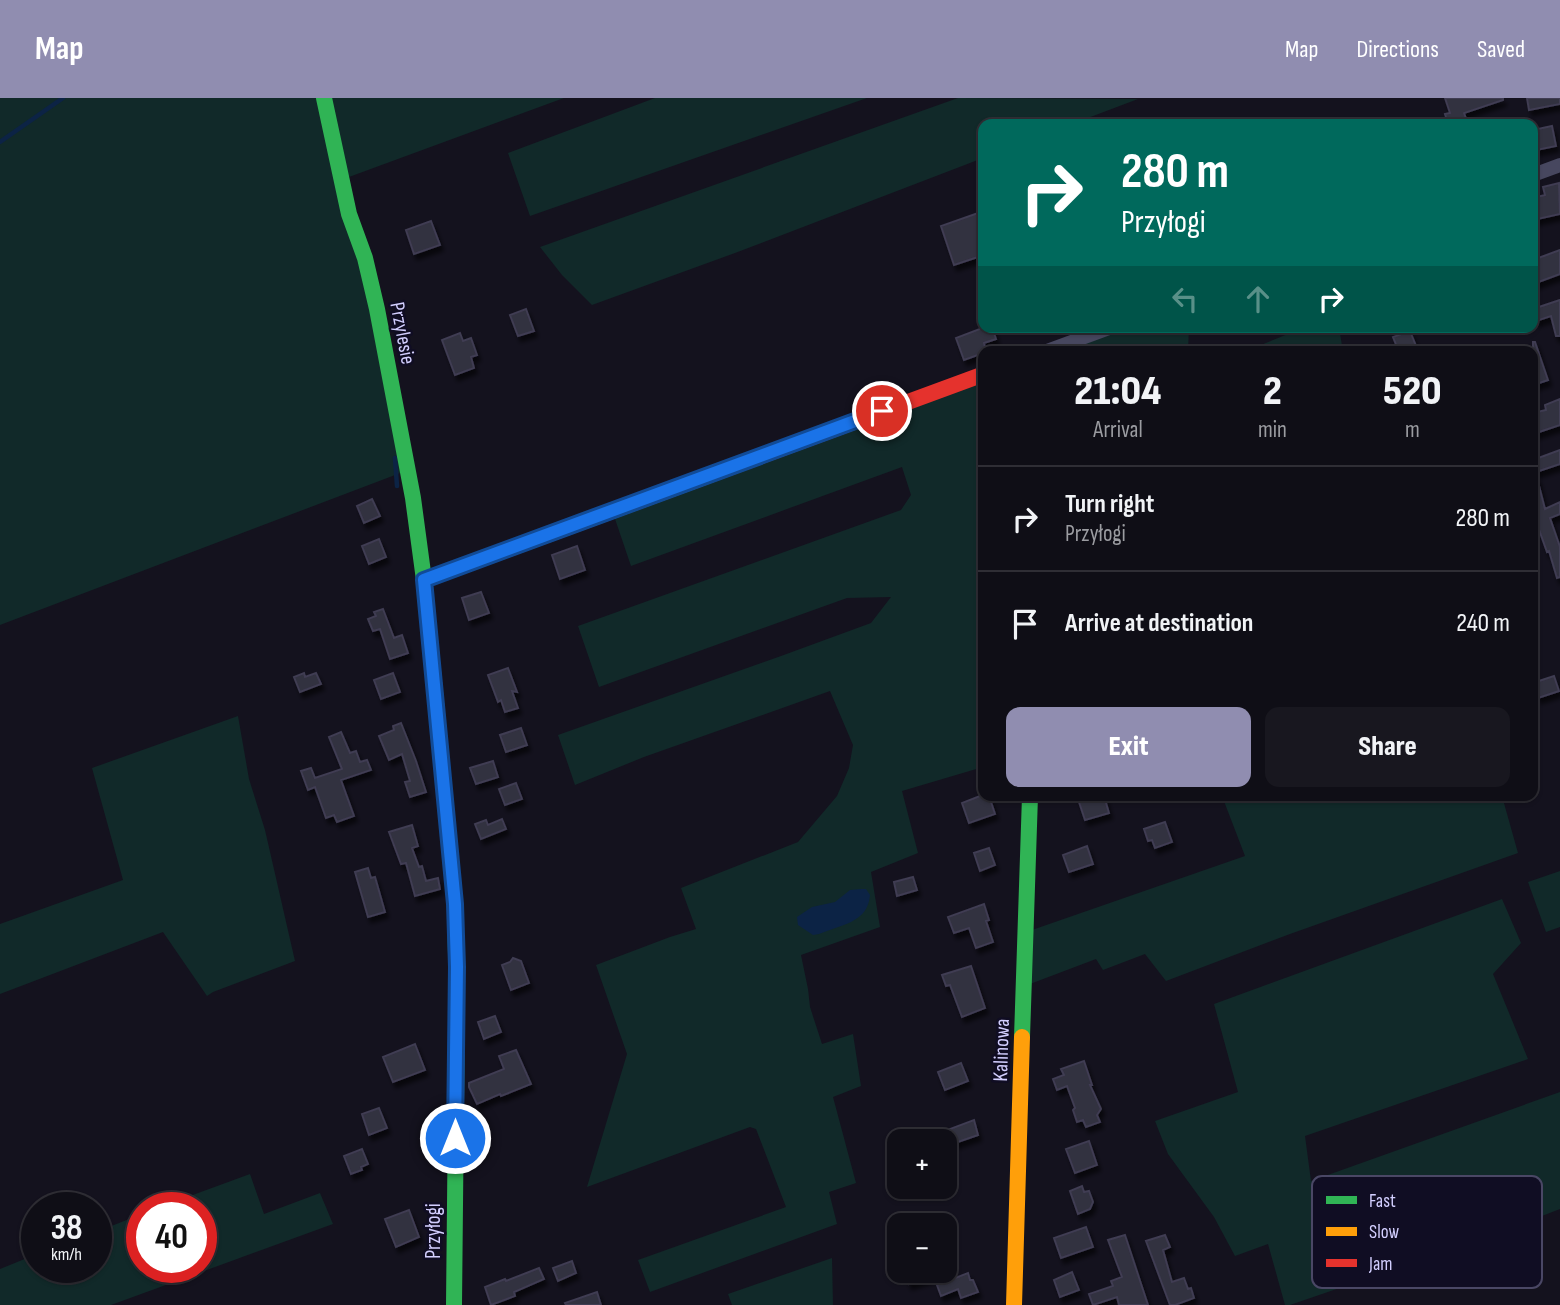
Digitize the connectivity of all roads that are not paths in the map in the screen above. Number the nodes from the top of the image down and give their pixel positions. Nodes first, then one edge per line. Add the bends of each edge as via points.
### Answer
1 (324, 98) edge
2 (1560, 165) edge
3 (1538, 173) edge
4 (1096, 333) edge
5 (1060, 346) edge
6 (978, 376) edge
7 (424, 580) junction
8 (1030, 801) edge
9 (454, 1305) edge
10 (1014, 1305) edge

1 - 7 street, Przylesie via 349,214 377,309
2 - 3 street
4 - 5 street
6 - 7 street
7 - 9 street, Przyłogi via 455,904
8 - 10 street, Kalinowa

